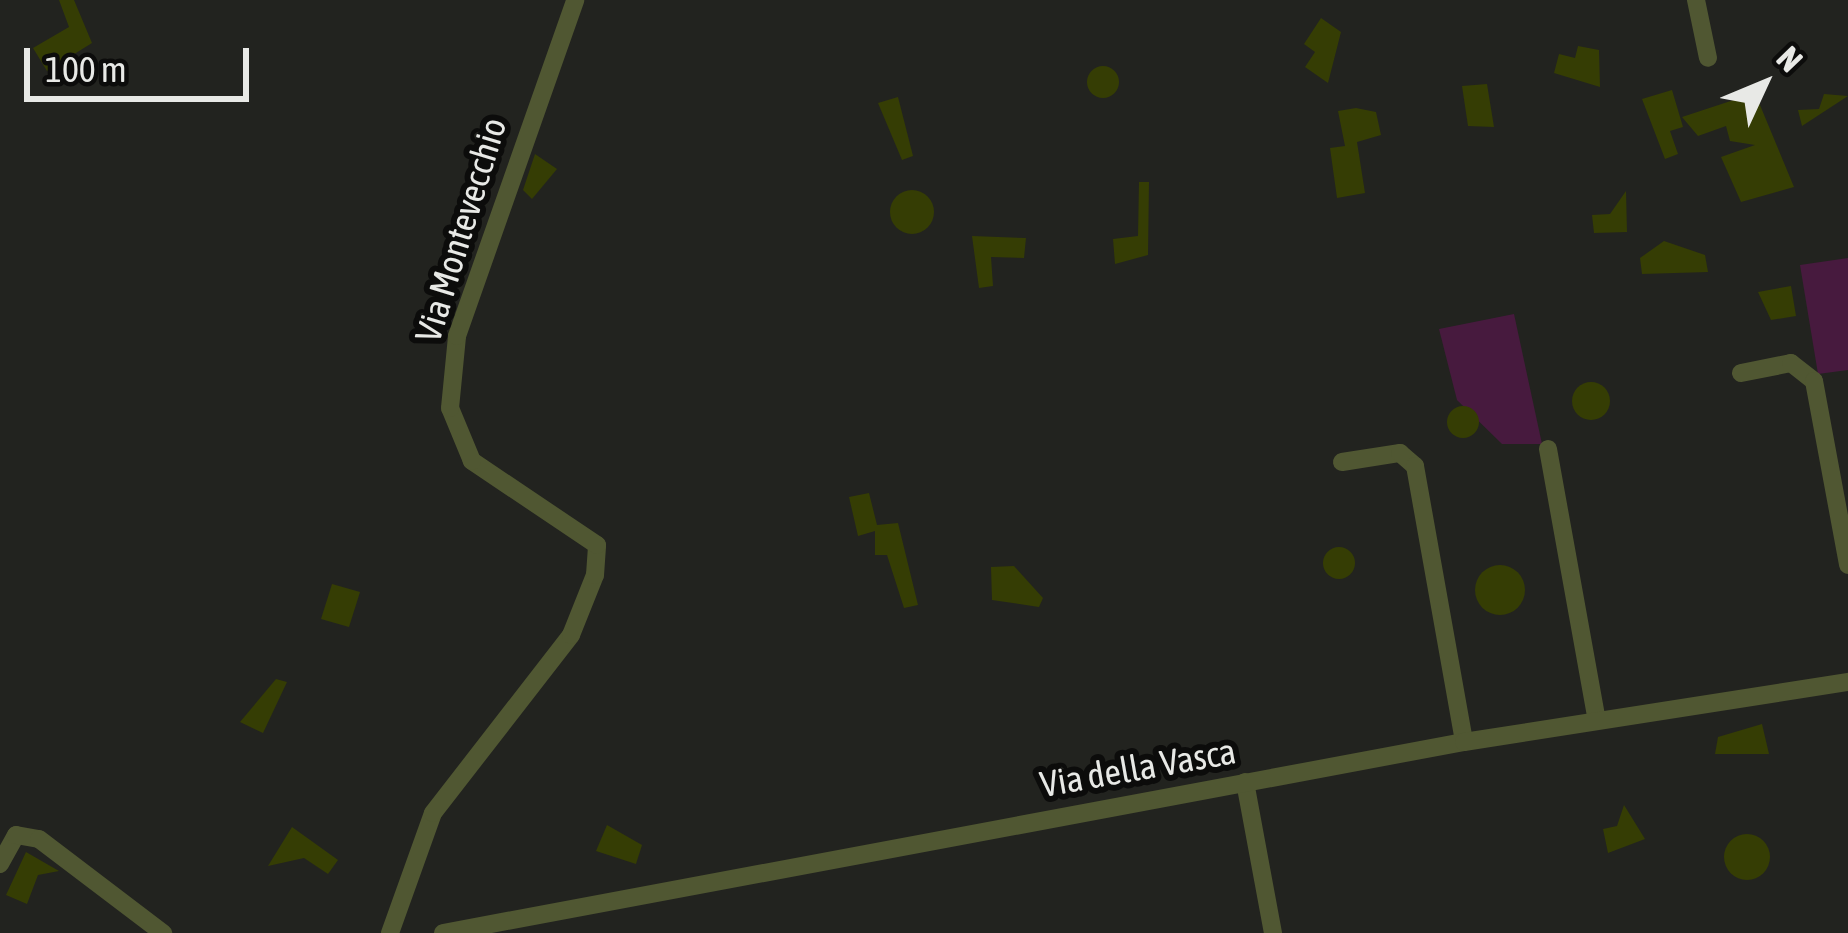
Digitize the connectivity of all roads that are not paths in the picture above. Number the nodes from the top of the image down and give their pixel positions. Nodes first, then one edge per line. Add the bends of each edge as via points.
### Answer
1 (575, 0) edge
2 (1696, 0) edge
3 (1708, 58) dead end
4 (1741, 373) dead end
5 (1547, 449) dead end
6 (1342, 462) dead end
7 (1848, 566) edge
8 (1848, 682) edge
9 (1598, 721) junction
10 (1464, 742) junction
11 (1245, 782) junction
12 (0, 864) edge
13 (163, 933) edge
14 (390, 933) edge
15 (443, 933) edge
16 (1273, 933) edge

1 - 14 street, Via Montevecchio via 457,337 450,408 472,461 597,545 595,575 571,635 433,814
2 - 3 street
4 - 7 street via 1791,363 1814,381
5 - 9 street
6 - 10 street via 1400,453 1415,466
8 - 9 street, Via della Vasca
9 - 10 street, Via della Vasca
10 - 11 street, Via della Vasca
11 - 15 street, Via della Vasca
11 - 16 street
12 - 13 street via 16,835 39,839

